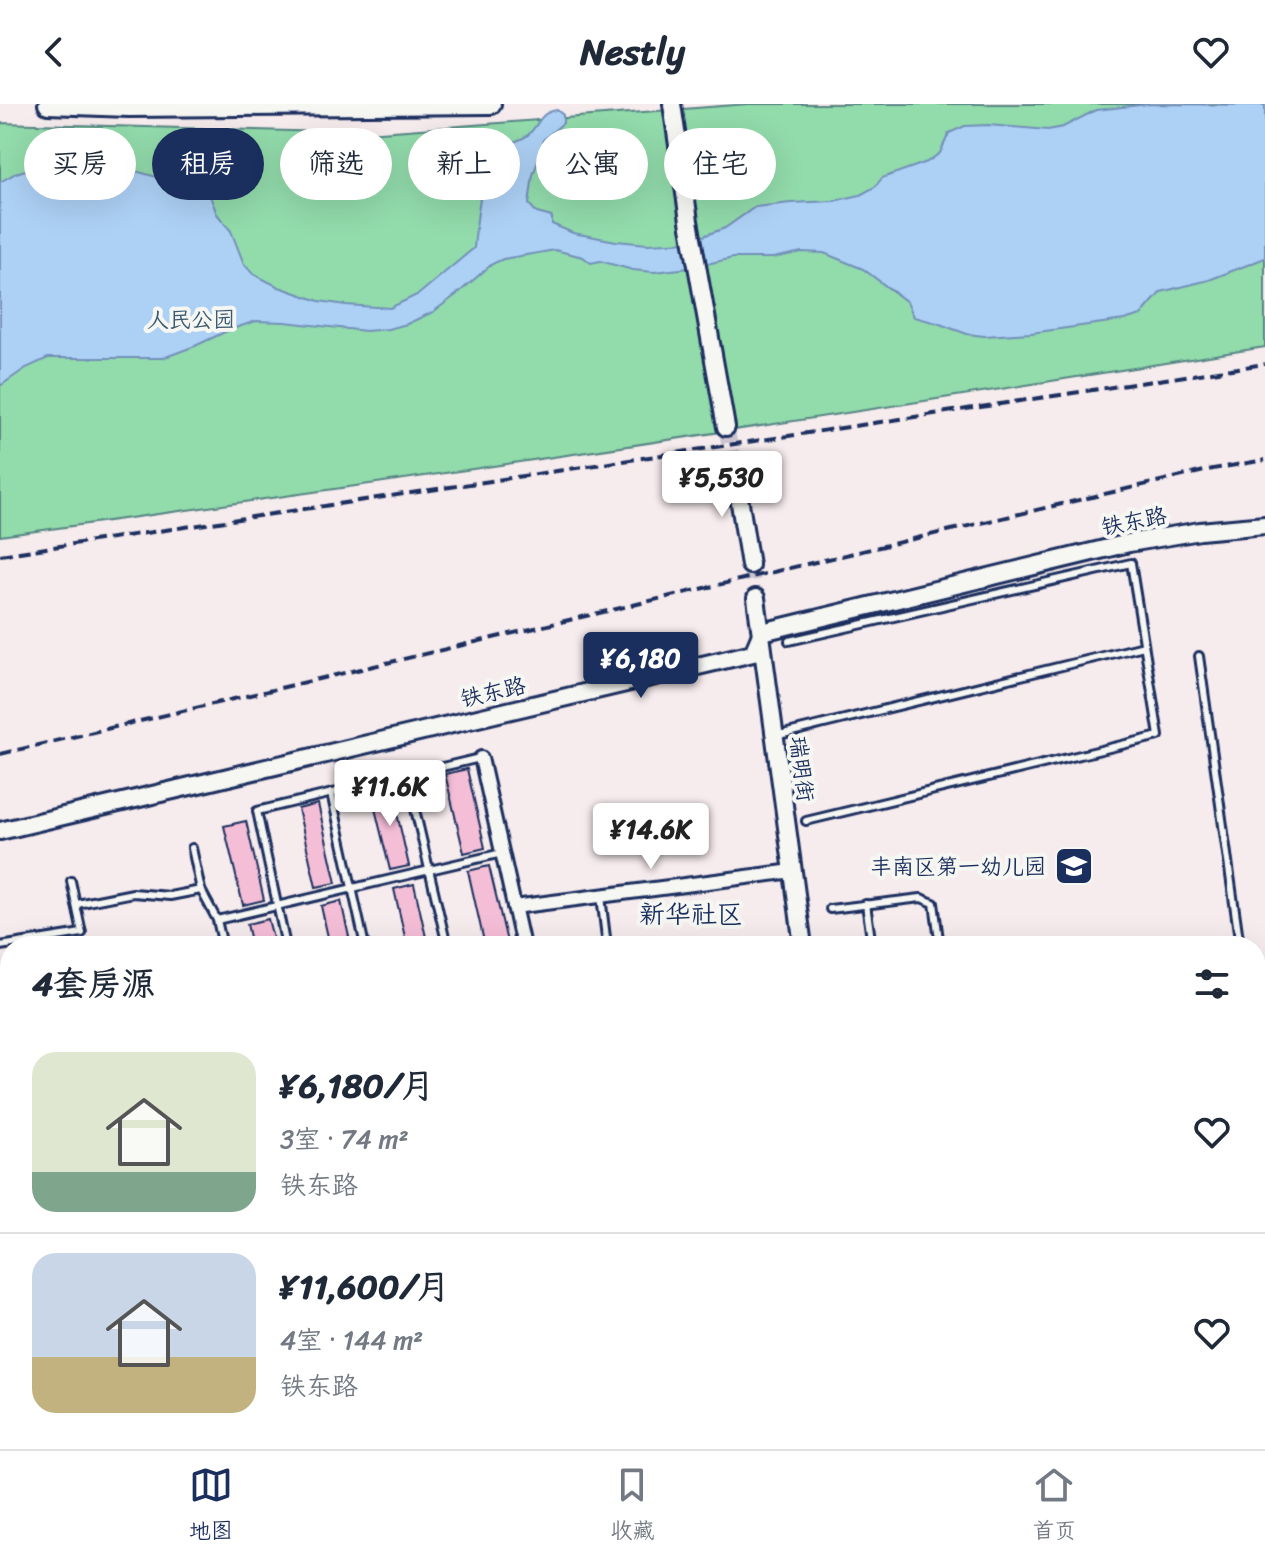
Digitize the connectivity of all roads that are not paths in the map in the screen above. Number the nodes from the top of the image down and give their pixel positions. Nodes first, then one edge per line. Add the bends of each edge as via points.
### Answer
1 (48, 104) edge
2 (672, 104) edge
3 (472, 105) edge
4 (726, 427) tunnel mouth
5 (734, 466) tunnel mouth
6 (1265, 525) edge
7 (750, 565) tunnel mouth
8 (756, 598) tunnel mouth
9 (762, 632) junction
10 (789, 641) dead end
11 (1144, 646) junction
12 (1199, 656) dead end
13 (775, 736) junction
14 (481, 758) joint
15 (407, 775) junction
16 (331, 793) junction
17 (806, 821) dead end
18 (0, 831) edge
19 (192, 848) dead end
20 (502, 853) junction
21 (429, 870) junction
22 (793, 871) junction
23 (71, 881) dead end
24 (352, 888) junction
25 (201, 890) junction
26 (601, 896) junction
27 (77, 904) junction
28 (866, 904) junction
29 (277, 906) junction
30 (514, 907) junction
31 (830, 909) dead end
32 (217, 920) junction
33 (63, 936) edge
34 (221, 936) edge
35 (284, 936) edge
36 (363, 936) edge
37 (445, 936) edge
38 (521, 936) edge
39 (606, 936) edge
40 (802, 936) edge
41 (871, 936) edge
42 (939, 936) edge
43 (1239, 936) edge

1 - 3 main road
2 - 4 street
5 - 7 street
6 - 9 street, 铁东路 via 1129,543
8 - 9 street, 瑞明街
9 - 13 street, 瑞明街
9 - 18 street, 铁东路 via 753,653
10 - 11 lane via 1131,563
11 - 13 lane
11 - 17 lane via 1159,736
12 - 43 lane
13 - 22 street, 瑞明街
14 - 15 lane
14 - 20 street
15 - 16 lane
15 - 21 lane
16 - 24 lane
16 - 29 lane via 257,811
19 - 25 lane
20 - 21 lane
20 - 30 street
21 - 24 lane
21 - 37 lane
22 - 26 street
22 - 40 street, 瑞明街
23 - 27 lane
24 - 29 lane
24 - 36 lane
25 - 27 lane via 170,896 133,893
25 - 32 lane
26 - 30 street
26 - 39 lane
27 - 33 lane via 82,933
28 - 31 lane
28 - 41 lane
28 - 42 lane via 921,898 934,903
29 - 32 lane
29 - 35 lane
30 - 38 street
32 - 34 lane

